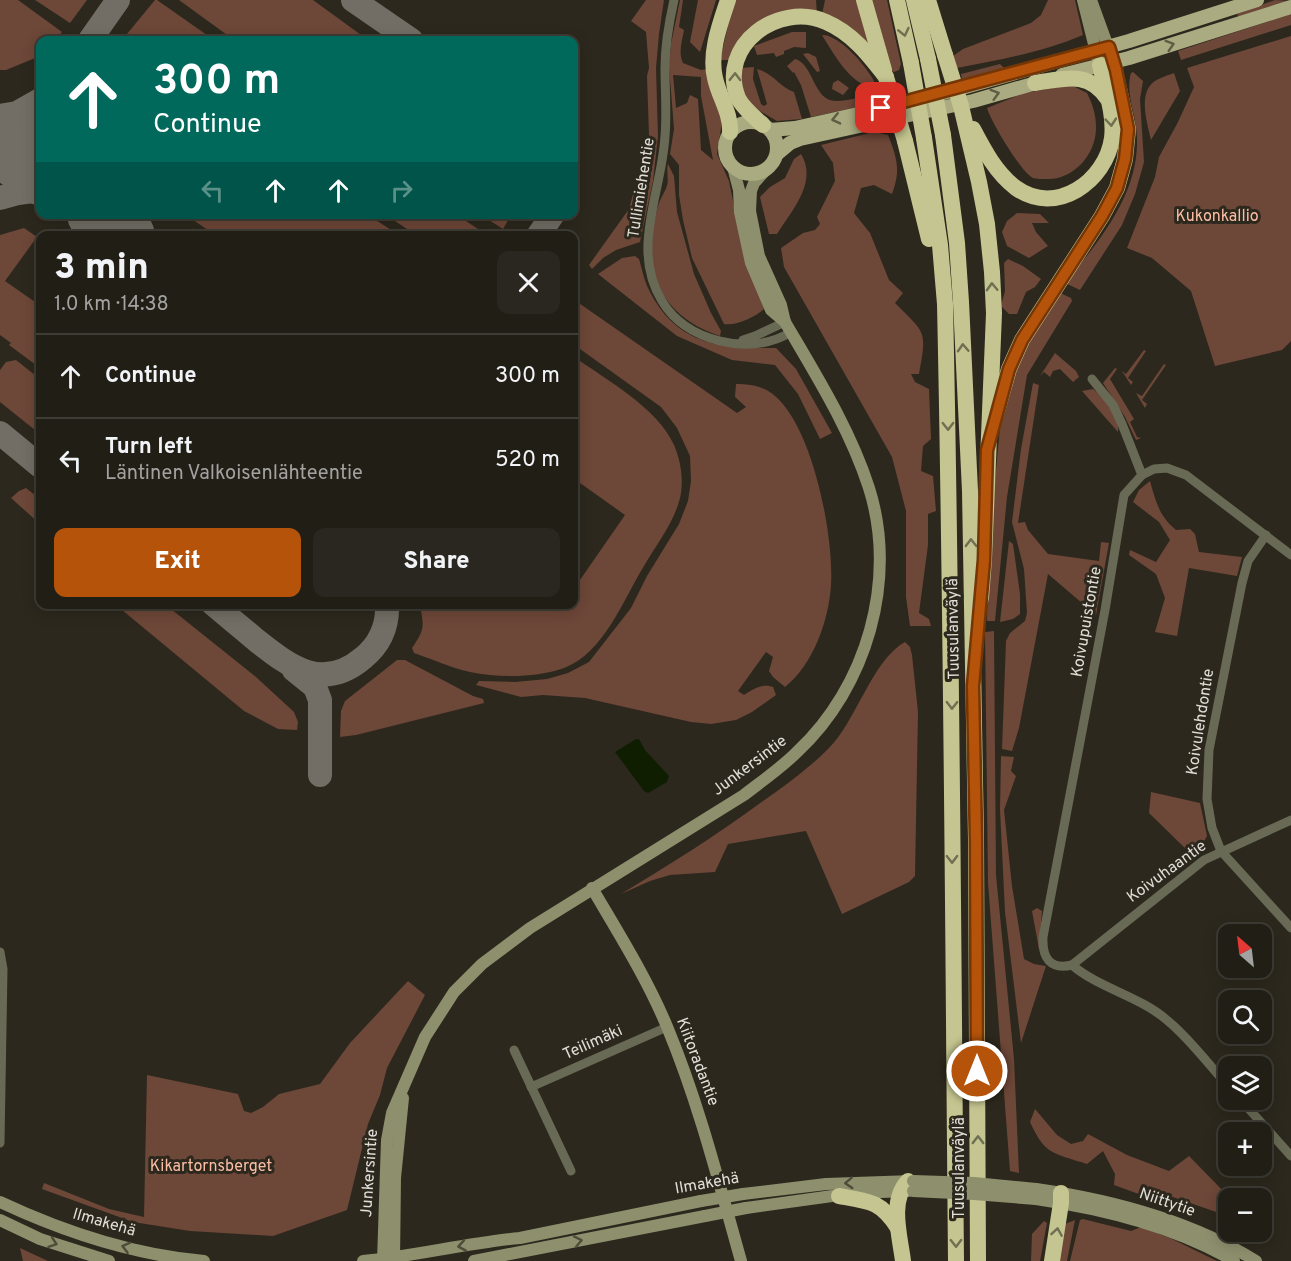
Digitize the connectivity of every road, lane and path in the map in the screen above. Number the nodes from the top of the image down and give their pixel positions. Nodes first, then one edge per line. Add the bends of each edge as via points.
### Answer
1 (674, 0) edge
2 (728, 0) edge
3 (864, 0) edge
4 (897, 0) edge
5 (914, 0) edge
6 (928, 0) edge
7 (1083, 0) edge
8 (1091, 0) edge
9 (1257, 0) edge
10 (1291, 7) edge
11 (1104, 56) junction
12 (886, 77) junction
13 (1035, 83) junction
14 (1107, 98) junction
15 (766, 127) junction
16 (969, 127) junction
17 (730, 132) junction
18 (778, 153) junction
19 (733, 167) junction
20 (764, 172) junction
21 (945, 304) junction
22 (788, 327) junction
23 (1092, 379) dead end
24 (987, 450) junction
25 (1142, 475) junction
26 (1266, 535) junction
27 (1291, 555) edge
28 (973, 686) junction
29 (1291, 820) edge
30 (1221, 851) junction
31 (592, 888) junction
32 (1291, 928) edge
33 (0, 952) edge
34 (1072, 964) junction
35 (667, 1027) junction
36 (514, 1050) dead end
37 (1218, 1075) edge
38 (531, 1087) junction
39 (1250, 1110) edge
40 (1291, 1139) edge
41 (0, 1143) edge
42 (1283, 1146) junction
43 (1291, 1156) edge
44 (571, 1171) dead end
45 (908, 1186) junction
46 (839, 1196) junction
47 (1061, 1198) junction
48 (0, 1202) edge
49 (0, 1221) edge
50 (899, 1229) junction
51 (520, 1238) junction
52 (521, 1257) edge
53 (388, 1260) edge
54 (109, 1261) edge
55 (204, 1261) edge
56 (363, 1261) edge
57 (474, 1261) edge
58 (741, 1261) edge
59 (903, 1261) edge
60 (956, 1261) edge
61 (978, 1261) edge
62 (1052, 1261) edge
63 (1234, 1261) edge
64 (1256, 1261) edge

1 - 22 street, Tullimiehentie via 666,44 665,140 647,252 657,293 674,317 700,335 725,343 771,342 781,339
2 - 17 highway via 713,68 729,116
3 - 12 highway
4 -> 21 highway, Tuusulanväylä, bridge via 924,138
28 -> 5 highway, Tuusulanväylä, bridge via 970,491 957,243 943,135
6 - 16 highway, bridge
7 - 11 main road
8 - 11 main road
9 - 11 main road
11 -> 10 main road
11 - 13 main road
11 - 14 highway
11 -> 15 main road via 795,128
11 - 24 highway via 1128,129 1117,188 1022,340 1009,369
15 -> 12 highway via 741,103 734,78 743,46 770,22 795,16 825,22 855,41
12 - 21 highway, bridge
13 - 14 highway via 1082,79 1097,86
18 -> 13 main road via 800,139 973,101
14 -> 16 highway via 1112,135 1103,166 1081,188 1055,197 1028,195 1006,179
15 - 17 main road via 742,124
15 - 18 main road via 776,138
24 -> 16 highway via 994,313 992,272
17 - 19 main road via 724,150
18 - 20 main road
19 - 20 main road via 749,174
19 - 22 main road, Junkersintie via 751,263 771,310
20 - 22 main road, Junkersintie via 751,191 750,211 759,256
21 -> 60 highway, Tuusulanväylä
22 - 31 main road, Junkersintie via 847,433 870,490 880,547 880,578 867,641 841,697 798,751 744,795
23 - 25 street via 1118,415
24 - 28 highway via 984,560
25 - 26 street via 1154,469 1176,470
25 - 34 street, Koivupuistontie via 1124,495 1043,937 1042,948 1052,964
26 - 27 street
26 - 30 street, Koivulehdontie via 1248,561 1242,583 1209,750 1207,799
61 -> 28 highway, Tuusulanväylä
29 - 30 street, Koivuhaantie
30 - 32 street, Koivulehdontie
30 - 34 street, Koivuhaantie via 1204,860
31 - 35 main road, Kiitoradantie
31 - 53 main road, Junkersintie via 482,964 454,992 425,1037 403,1089
33 - 41 street
34 - 37 street via 1084,975 1128,995 1168,1020
35 - 38 street, Teilimäki
35 - 58 main road, Kiitoradantie via 699,1110
36 - 38 street
38 - 44 street
39 - 42 street
40 - 42 street
42 - 43 street
45 - 46 main road, Ilmakehä
45 - 47 main road, Ilmakehä, bridge
45 - 50 highway via 897,1206
45 -> 51 main road, Ilmakehä, bridge via 826,1184 743,1194
46 - 50 highway via 862,1199 883,1208
52 -> 46 main road, Ilmakehä, bridge via 746,1208
62 -> 47 highway
47 - 63 main road, Niittytie via 1158,1226
47 - 64 main road, Niittytie via 1129,1207 1213,1237
55 -> 48 main road, Ilmakehä via 111,1244 44,1223
49 -> 54 main road, Ilmakehä via 40,1239
50 - 59 highway
51 - 52 street
51 -> 53 main road, Ilmakehä
52 - 57 main road, Ilmakehä
53 - 56 main road, Ilmakehä

